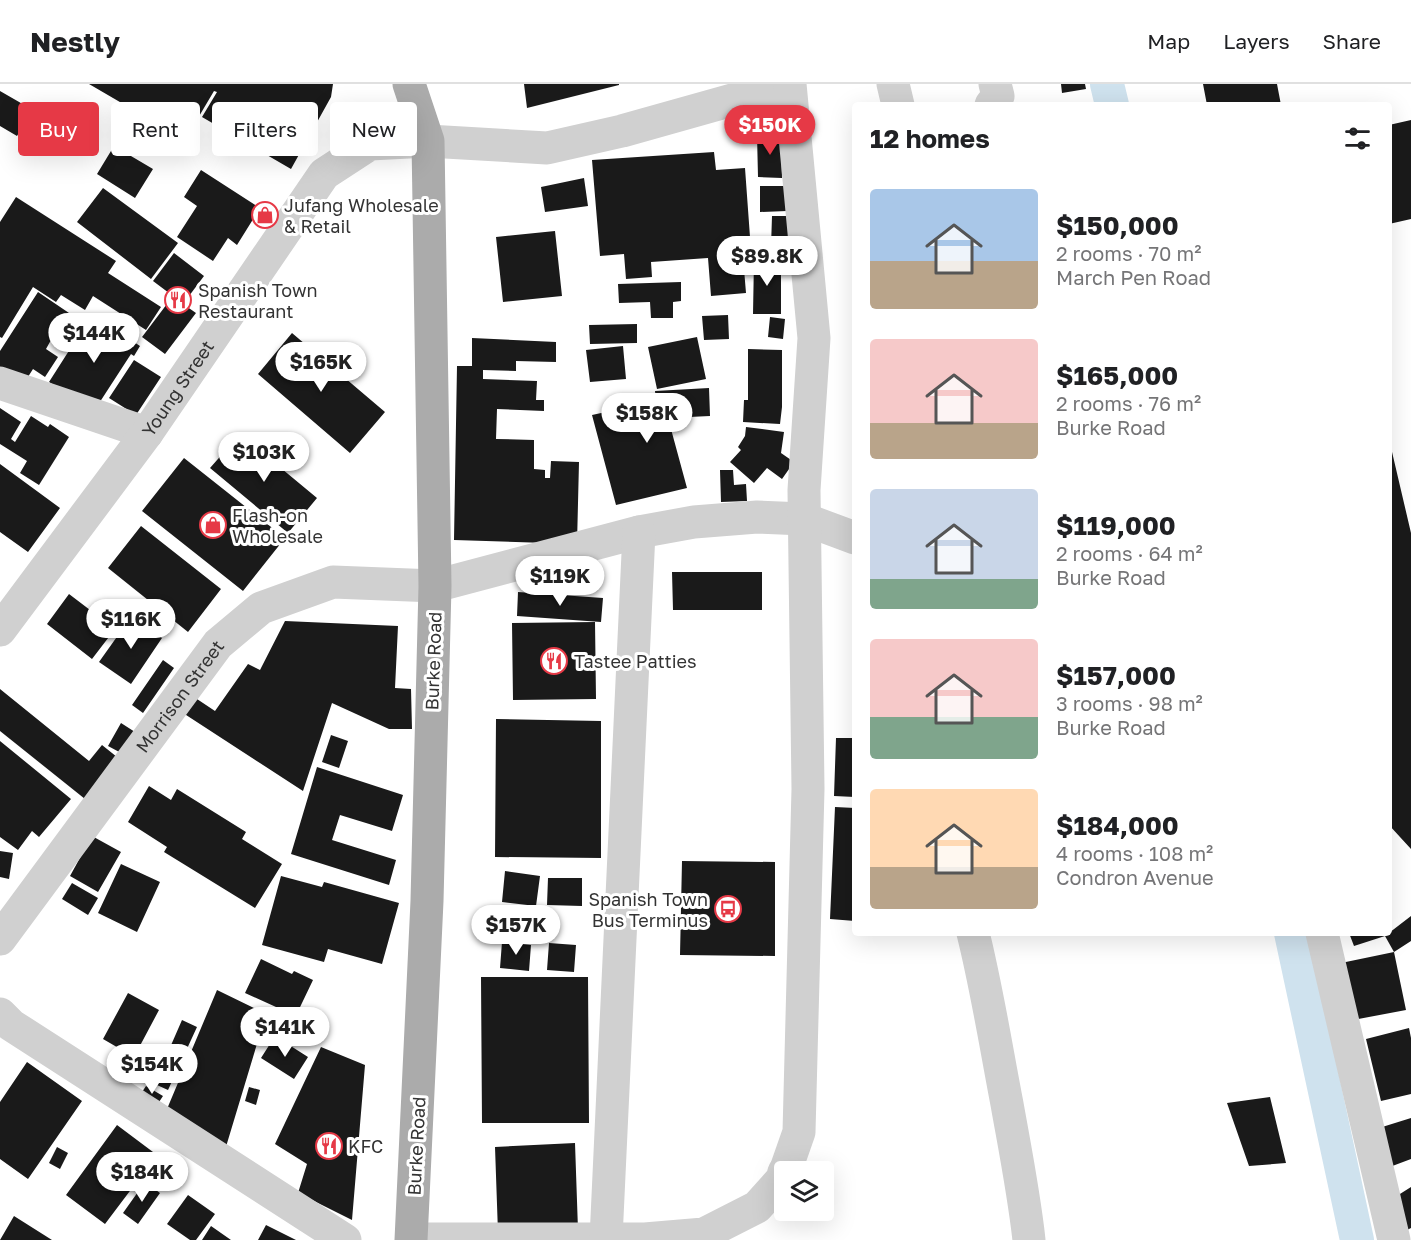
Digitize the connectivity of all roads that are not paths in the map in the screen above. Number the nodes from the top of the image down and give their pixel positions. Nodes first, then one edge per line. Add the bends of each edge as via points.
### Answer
1 (409, 84) edge
2 (789, 84) edge
3 (893, 84) edge
4 (995, 84) edge
5 (736, 91) edge
6 (897, 102) edge
7 (993, 102) edge
8 (428, 141) junction
9 (0, 383) edge
10 (147, 433) junction
11 (804, 519) junction
12 (639, 532) junction
13 (852, 537) edge
14 (435, 586) junction
15 (0, 630) edge
16 (973, 936) edge
17 (1323, 936) edge
18 (0, 939) edge
19 (0, 1014) edge
20 (789, 1161) edge
21 (774, 1188) edge
22 (606, 1239) edge
23 (345, 1240) edge
24 (412, 1240) edge
25 (1029, 1240) edge
26 (1394, 1240) edge

1 - 8 main road, Burke Road
2 - 5 street, Young Street
2 - 11 street via 814,338
3 - 6 street
4 - 7 street via 998,96
5 - 8 street, Young Street via 622,131 547,148
8 - 10 street, Young Street via 370,144 324,174
8 - 14 main road, Burke Road
9 - 10 street
10 - 15 street, Young Street
11 - 12 street, Morrison Street via 757,517
11 - 13 street, Morrison Street
11 - 20 street via 808,789 799,1132
12 - 14 street, Morrison Street
12 - 22 street
14 - 18 street, Morrison Street via 333,582 261,608 218,644
14 - 24 main road, Burke Road via 427,901
16 - 25 street via 1001,1071
17 - 26 street
19 - 23 street via 11,1025
21 - 22 street via 758,1207 704,1234
22 - 24 street

